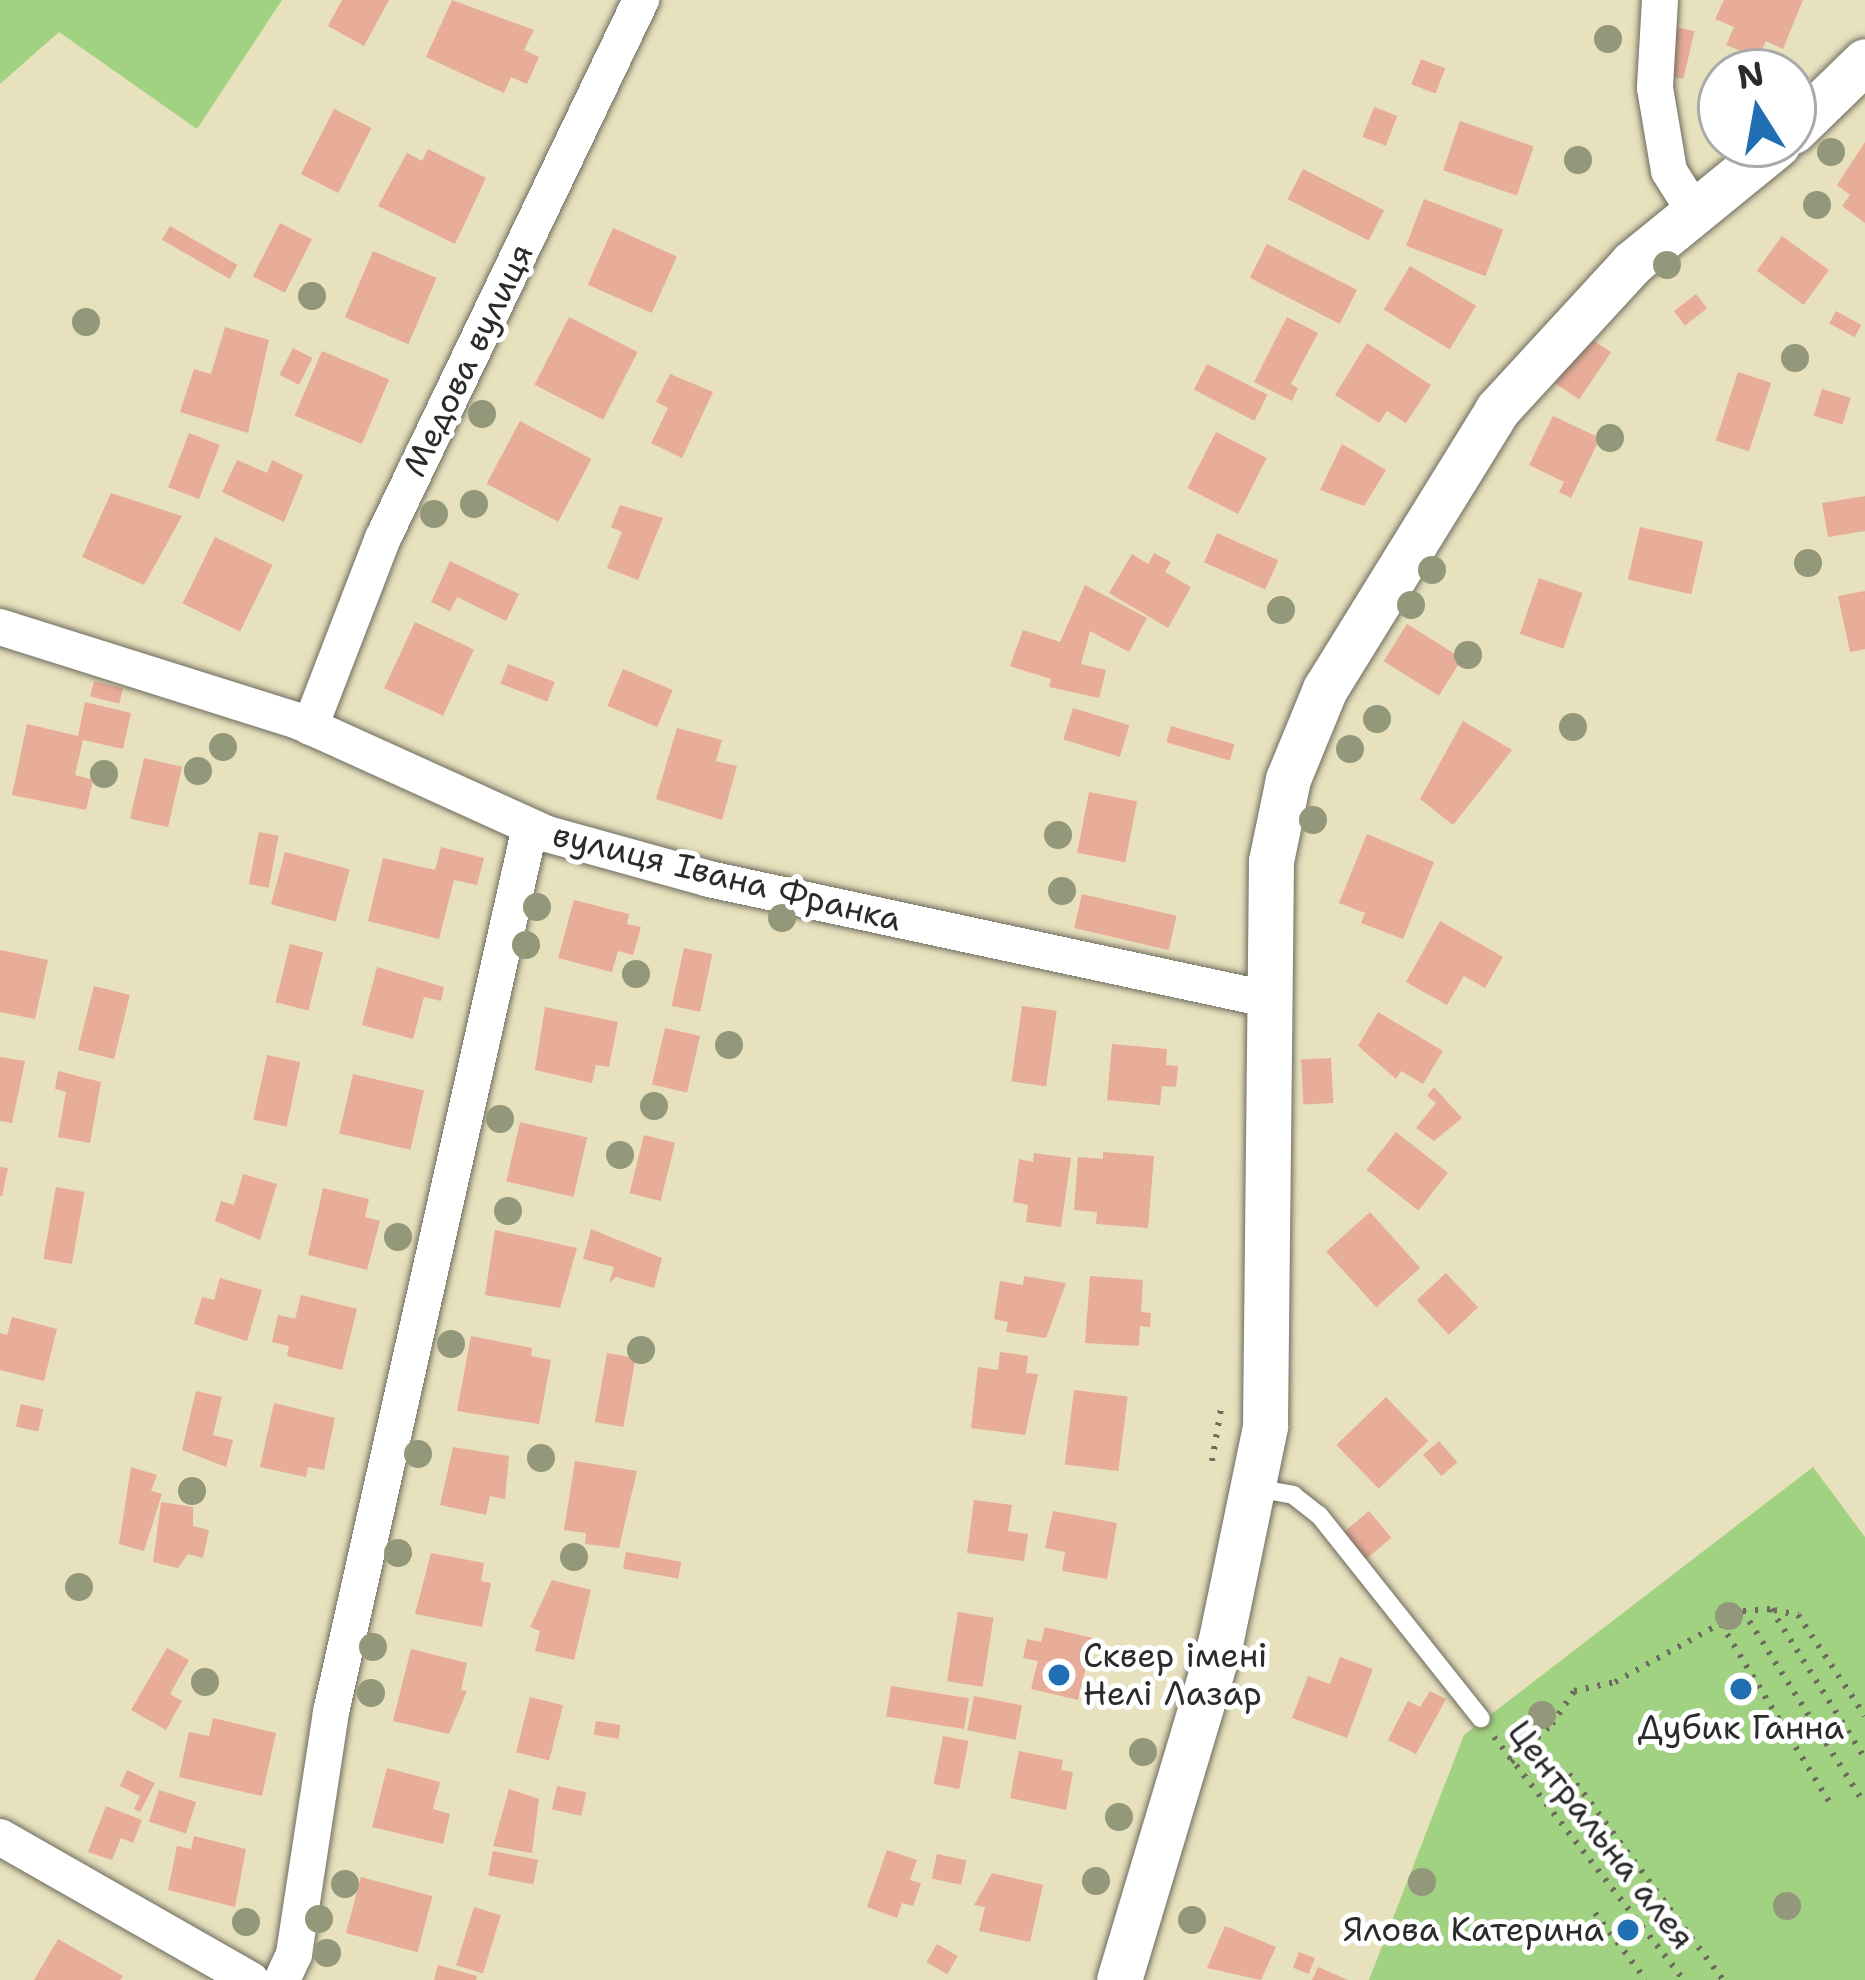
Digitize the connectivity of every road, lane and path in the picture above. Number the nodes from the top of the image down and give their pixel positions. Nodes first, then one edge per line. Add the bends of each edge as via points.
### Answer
1 (641, 0) edge
2 (1660, 0) edge
3 (1865, 61) edge
4 (1817, 108) edge
5 (1750, 168) edge
6 (1696, 214) junction
7 (0, 627) edge
8 (310, 727) junction
9 (530, 826) junction
10 (1267, 999) junction
11 (1255, 1488) junction
12 (1771, 1610) junction
13 (1744, 1611) junction
14 (1721, 1624) junction
15 (1865, 1716) edge
16 (1481, 1719) joint
17 (1865, 1758) edge
18 (1511, 1762) junction
19 (1569, 1774) dead end
20 (1860, 1797) dead end
21 (1833, 1808) dead end
22 (0, 1837) edge
23 (1595, 1913) dead end
24 (251, 1980) edge
25 (282, 1980) edge
26 (1119, 1980) edge
27 (1646, 1980) edge
28 (1684, 1980) edge
29 (1724, 1980) edge

1 - 8 street, Медова вулиця via 382,538
2 - 6 street via 1658,109 1669,171
3 - 4 street
5 - 6 street
6 - 10 street via 1563,330 1497,410 1325,688 1288,779 1271,861
7 - 8 street, вулиця Івана Франка
8 - 9 street, вулиця Івана Франка
9 - 10 street, вулиця Івана Франка via 709,879
9 - 25 street via 332,1712 294,1954
10 - 11 street via 1269,1335
11 - 16 lane via 1293,1496 1319,1515
11 - 26 street via 1220,1643
12 - 13 path
12 - 15 path via 1798,1615
12 - 17 path
13 - 14 path
13 - 20 path
14 - 18 path via 1615,1682 1574,1690
14 - 21 path
16 - 18 path, Центральна алея
18 - 28 path, Центральна алея
19 - 29 path
22 - 24 street
23 - 27 path

